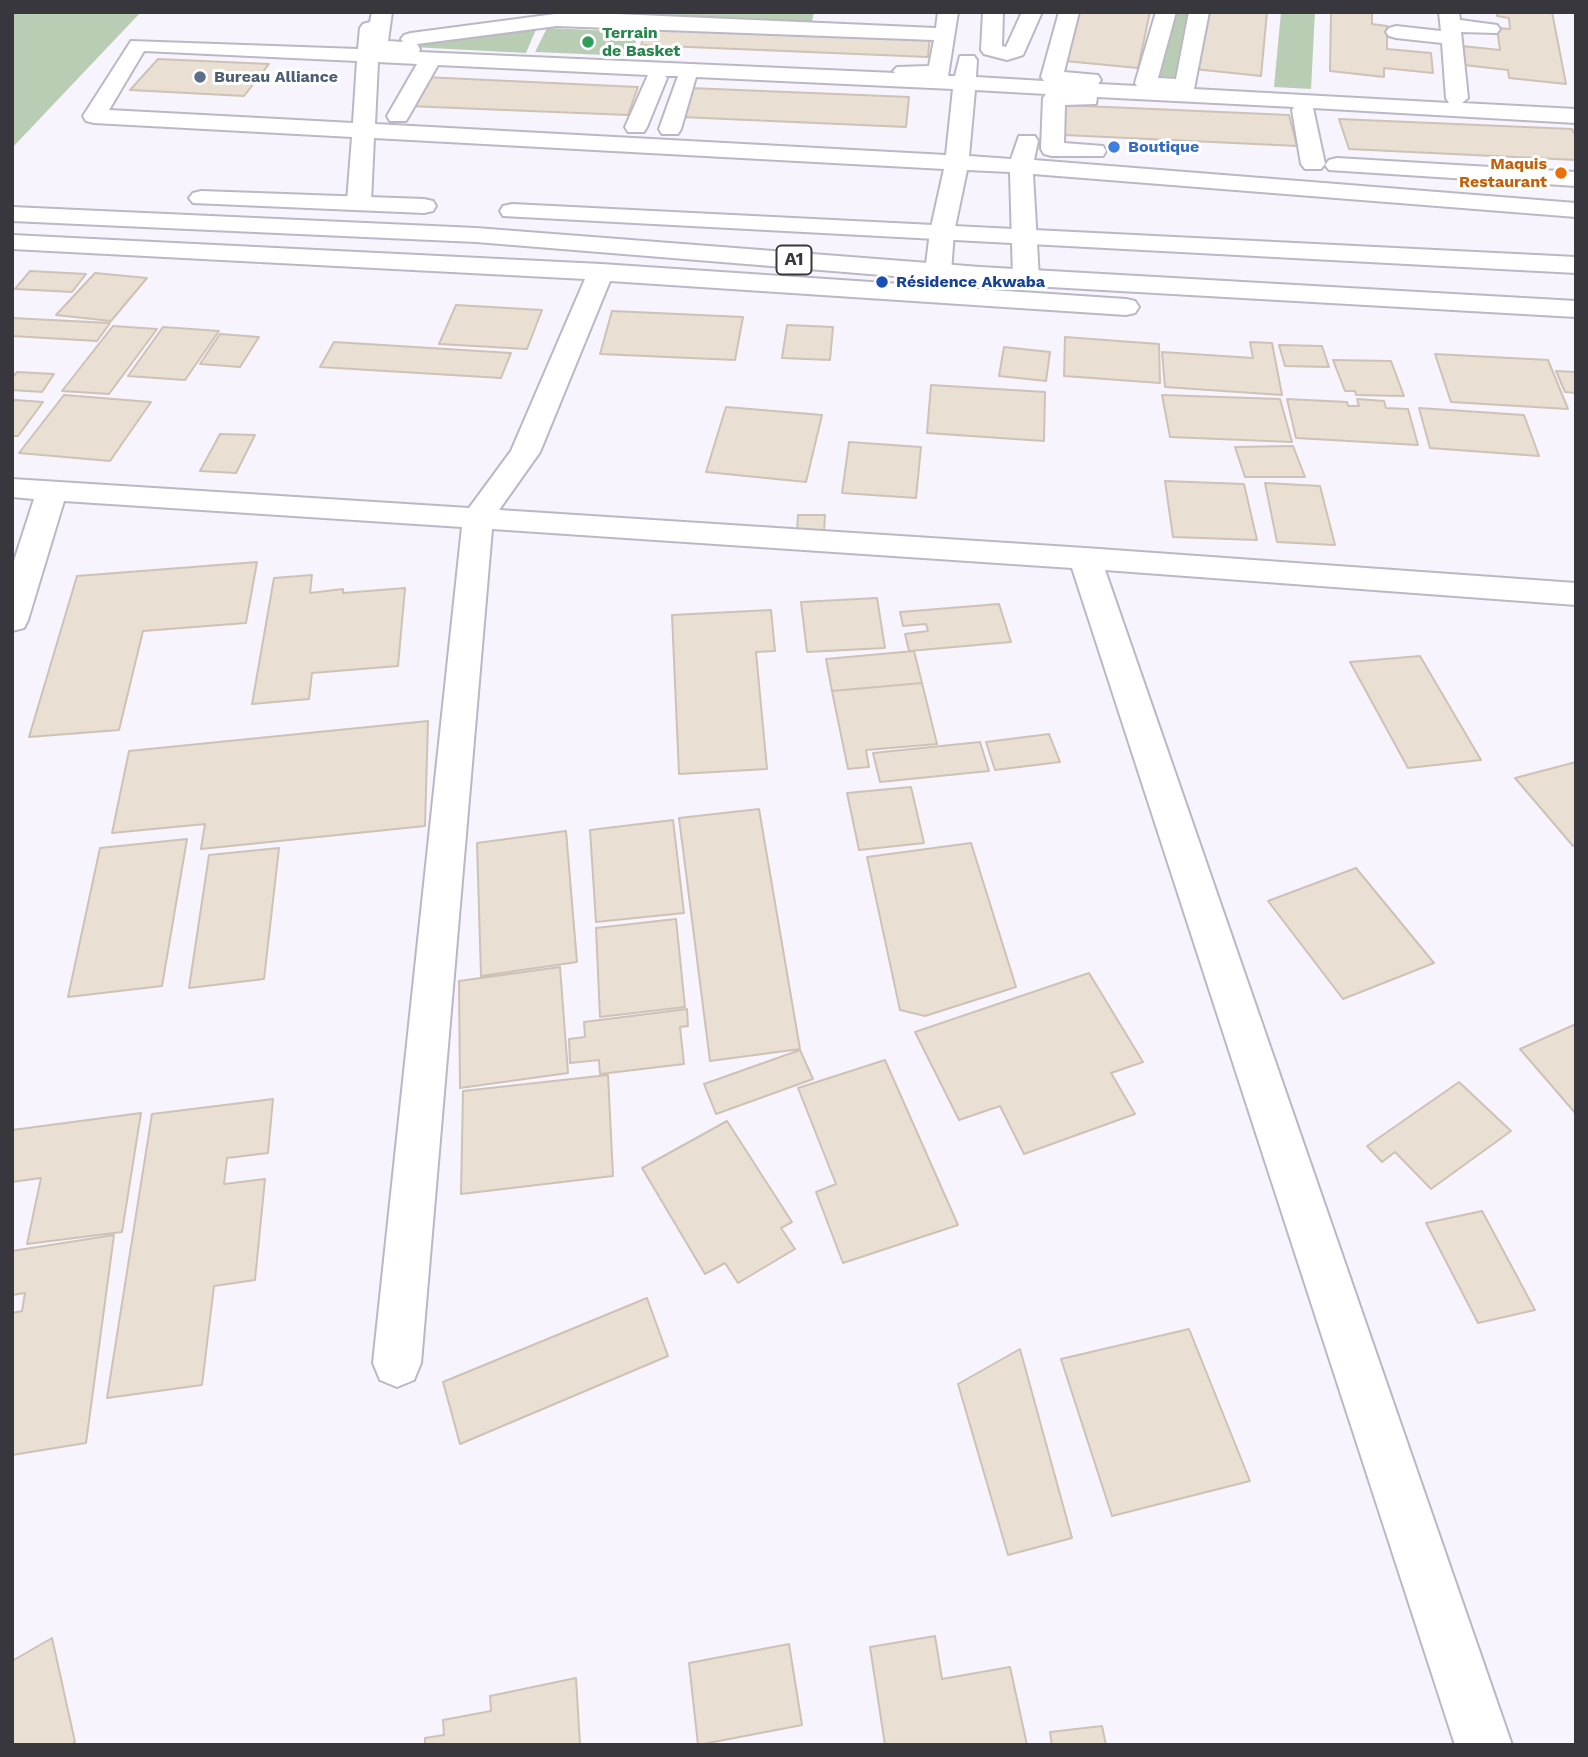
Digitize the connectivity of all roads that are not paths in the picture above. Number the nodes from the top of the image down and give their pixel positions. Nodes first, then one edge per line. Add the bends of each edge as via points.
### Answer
1 (371, 12) edge
2 (382, 12) edge
3 (614, 12) edge
4 (948, 12) edge
5 (993, 12) edge
6 (1032, 12) edge
7 (1058, 12) edge
8 (1069, 12) edge
9 (1166, 12) edge
10 (1199, 12) edge
11 (557, 20) junction
12 (1446, 20) edge
13 (818, 21) edge
14 (851, 21) edge
15 (645, 23) junction
16 (1490, 29) dead end
17 (1396, 32) dead end
18 (945, 34) junction
19 (969, 36) dead end
20 (373, 49) junction
21 (632, 59) junction
22 (428, 65) junction
23 (322, 74) dead end
24 (656, 78) junction
25 (687, 79) junction
26 (964, 83) junction
27 (1146, 83) junction
28 (1185, 86) junction
29 (1041, 88) junction
30 (1457, 98) junction
31 (1576, 104) edge
32 (931, 105) dead end
33 (1303, 110) junction
34 (319, 113) dead end
35 (398, 116) junction
36 (1576, 116) edge
37 (1576, 122) edge
38 (636, 127) junction
39 (363, 129) junction
40 (670, 129) junction
41 (1335, 136) junction
42 (926, 142) dead end
43 (1175, 156) dead end
44 (1285, 162) dead end
45 (957, 163) junction
46 (1313, 164) junction
47 (1021, 166) junction
48 (1576, 179) edge
49 (38, 192) dead end
50 (359, 202) junction
51 (453, 208) dead end
52 (493, 210) dead end
53 (1576, 210) edge
54 (12, 214) edge
55 (942, 232) junction
56 (1023, 237) junction
57 (12, 242) edge
58 (1576, 265) edge
59 (601, 272) junction
60 (938, 272) junction
61 (1026, 278) junction
62 (1126, 307) dead end
63 (1576, 309) edge
64 (12, 488) edge
65 (52, 491) junction
66 (478, 518) junction
67 (1085, 558) junction
68 (1576, 594) edge
69 (12, 620) edge
70 (397, 1363) dead end
71 (1485, 1745) edge

1 - 20 street
2 - 20 street
3 - 11 street
4 - 18 street
5 - 6 street via 991,50 1007,54 1016,51
7 - 29 street
8 - 27 street via 1052,77
9 - 27 street
10 - 28 street
11 - 15 street
11 - 20 street
12 - 16 street
12 - 17 street
12 - 30 street
13 - 14 street
13 - 15 street
14 - 18 street
15 - 21 street
18 - 21 street via 939,73
19 - 26 street
20 - 21 street
20 - 26 street
20 - 39 street
20 - 39 street via 138,45 94,116
22 - 24 street
22 - 35 street
22 - 35 street via 383,63 379,115
23 - 34 street via 323,60 152,52 115,103
24 - 25 street
24 - 38 street
25 - 32 street via 932,93
25 - 40 street
26 - 29 street
26 - 45 street
27 - 28 street
28 - 30 street
29 - 36 street
29 - 47 street
30 - 31 street
33 - 41 street
33 - 43 street via 1054,98 1052,149
33 - 46 street
35 - 38 street
37 - 41 street
38 - 40 street
39 - 45 street
39 - 50 street
40 - 42 street
41 - 46 street
41 - 48 street
44 - 46 street
45 - 47 street
45 - 55 street
47 - 53 street
47 - 56 street
49 - 50 street
50 - 51 street
52 - 55 street, A1
54 - 60 street, A1 via 476,235
55 - 56 street, A1
55 - 60 street
56 - 58 street, A1
56 - 61 street
57 - 59 street
59 - 62 street
59 - 66 street via 525,452
60 - 61 street, A1
61 - 63 street, A1
64 - 65 street
65 - 66 street
65 - 69 street
66 - 67 street
66 - 70 street
67 - 68 street
67 - 71 street

